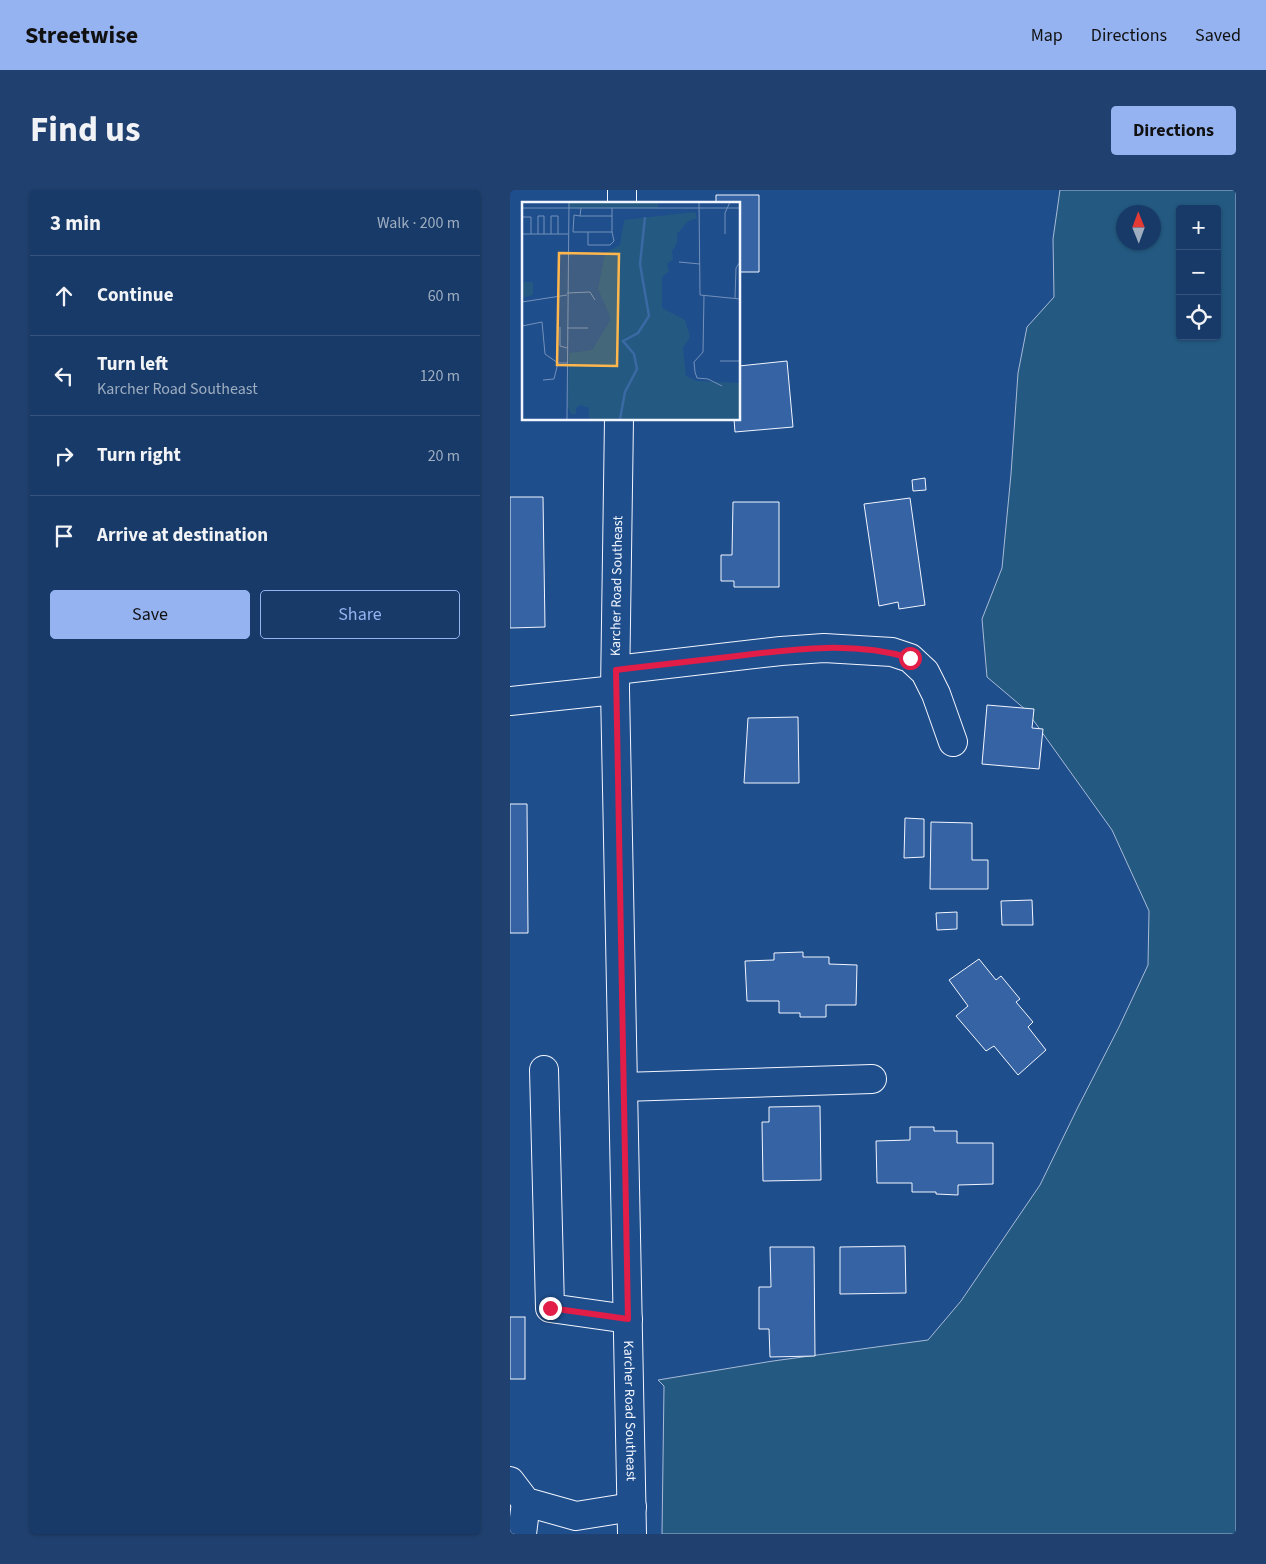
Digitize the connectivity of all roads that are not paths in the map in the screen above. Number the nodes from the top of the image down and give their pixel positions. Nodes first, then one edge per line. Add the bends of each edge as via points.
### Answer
1 (619, 420) edge
2 (616, 680) junction
3 (510, 701) edge
4 (953, 742) dead end
5 (544, 1070) dead end
6 (872, 1079) dead end
7 (623, 1087) junction
8 (628, 1319) junction
9 (518, 1492) edge
10 (632, 1507) junction
11 (522, 1534) edge
12 (632, 1534) edge

1 - 2 street, Karcher Road Southeast
2 - 3 street
2 - 4 street via 781,651 824,648 892,652 910,658 926,672
2 - 7 street, Karcher Road Southeast
5 - 8 street via 550,1308
6 - 7 street
7 - 8 street, Karcher Road Southeast
8 - 10 street, Karcher Road Southeast
9 - 10 street via 576,1516
9 - 11 street
10 - 12 street, Karcher Road Southeast

